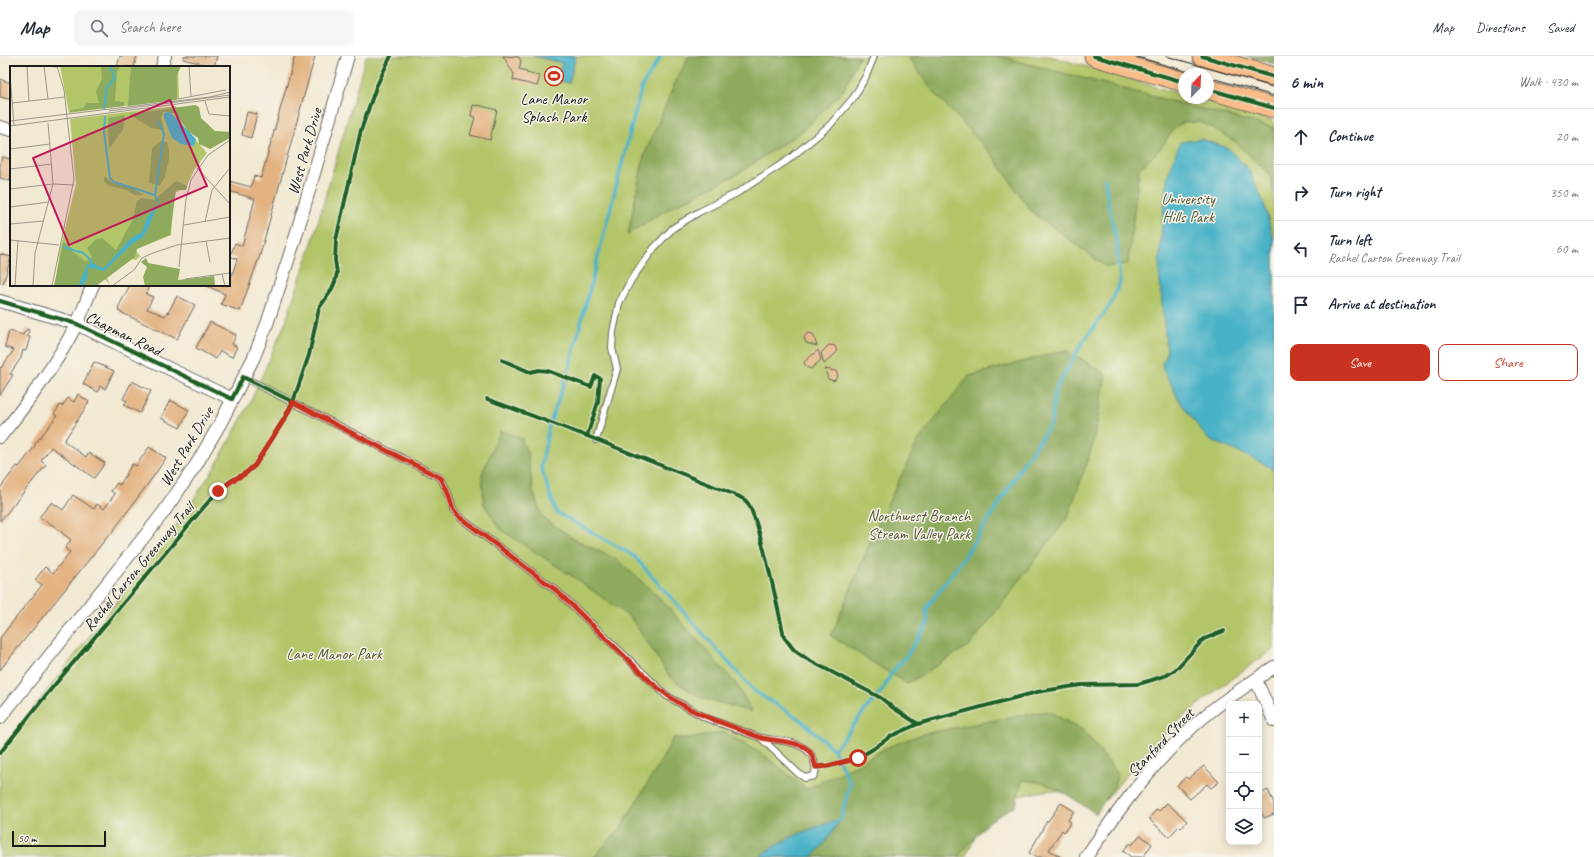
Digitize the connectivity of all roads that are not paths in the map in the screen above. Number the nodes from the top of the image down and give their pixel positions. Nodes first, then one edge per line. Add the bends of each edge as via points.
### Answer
1 (165, 56) edge
2 (348, 56) edge
3 (874, 56) edge
4 (1094, 56) edge
5 (1202, 56) edge
6 (162, 66) edge
7 (1274, 77) edge
8 (1178, 80) edge
9 (1214, 91) edge
10 (1274, 108) edge
11 (0, 127) edge
12 (10, 130) edge
13 (93, 286) edge
14 (0, 301) edge
15 (77, 324) junction
16 (244, 377) junction
17 (232, 399) junction
18 (0, 437) edge
19 (596, 440) dead end
20 (1274, 667) edge
21 (1256, 680) junction
22 (0, 718) edge
23 (1274, 721) edge
24 (761, 738) junction
25 (1086, 857) edge

1 - 6 street
2 - 16 street, West Park Drive via 294,242 267,324
3 - 19 lane via 854,97 830,125 788,160 673,228 654,248 631,280 619,303 612,348 617,369
4 - 8 main road
5 - 7 main road
9 - 10 main road
11 - 12 street
13 - 15 street
14 - 15 street, Chapman Road
15 - 17 street, Chapman Road
15 - 18 street via 62,352 20,413
16 - 17 street, West Park Drive
16 - 24 lane via 441,478 453,510 458,516 557,591 666,696 706,718
17 - 22 street, West Park Drive via 196,465 163,513
20 - 21 street, Stanford Street
21 - 23 street
21 - 25 street, Stanford Street via 1216,708 1166,753
24 - 24 lane via 799,774 805,778 814,776 816,767 812,756 804,747

